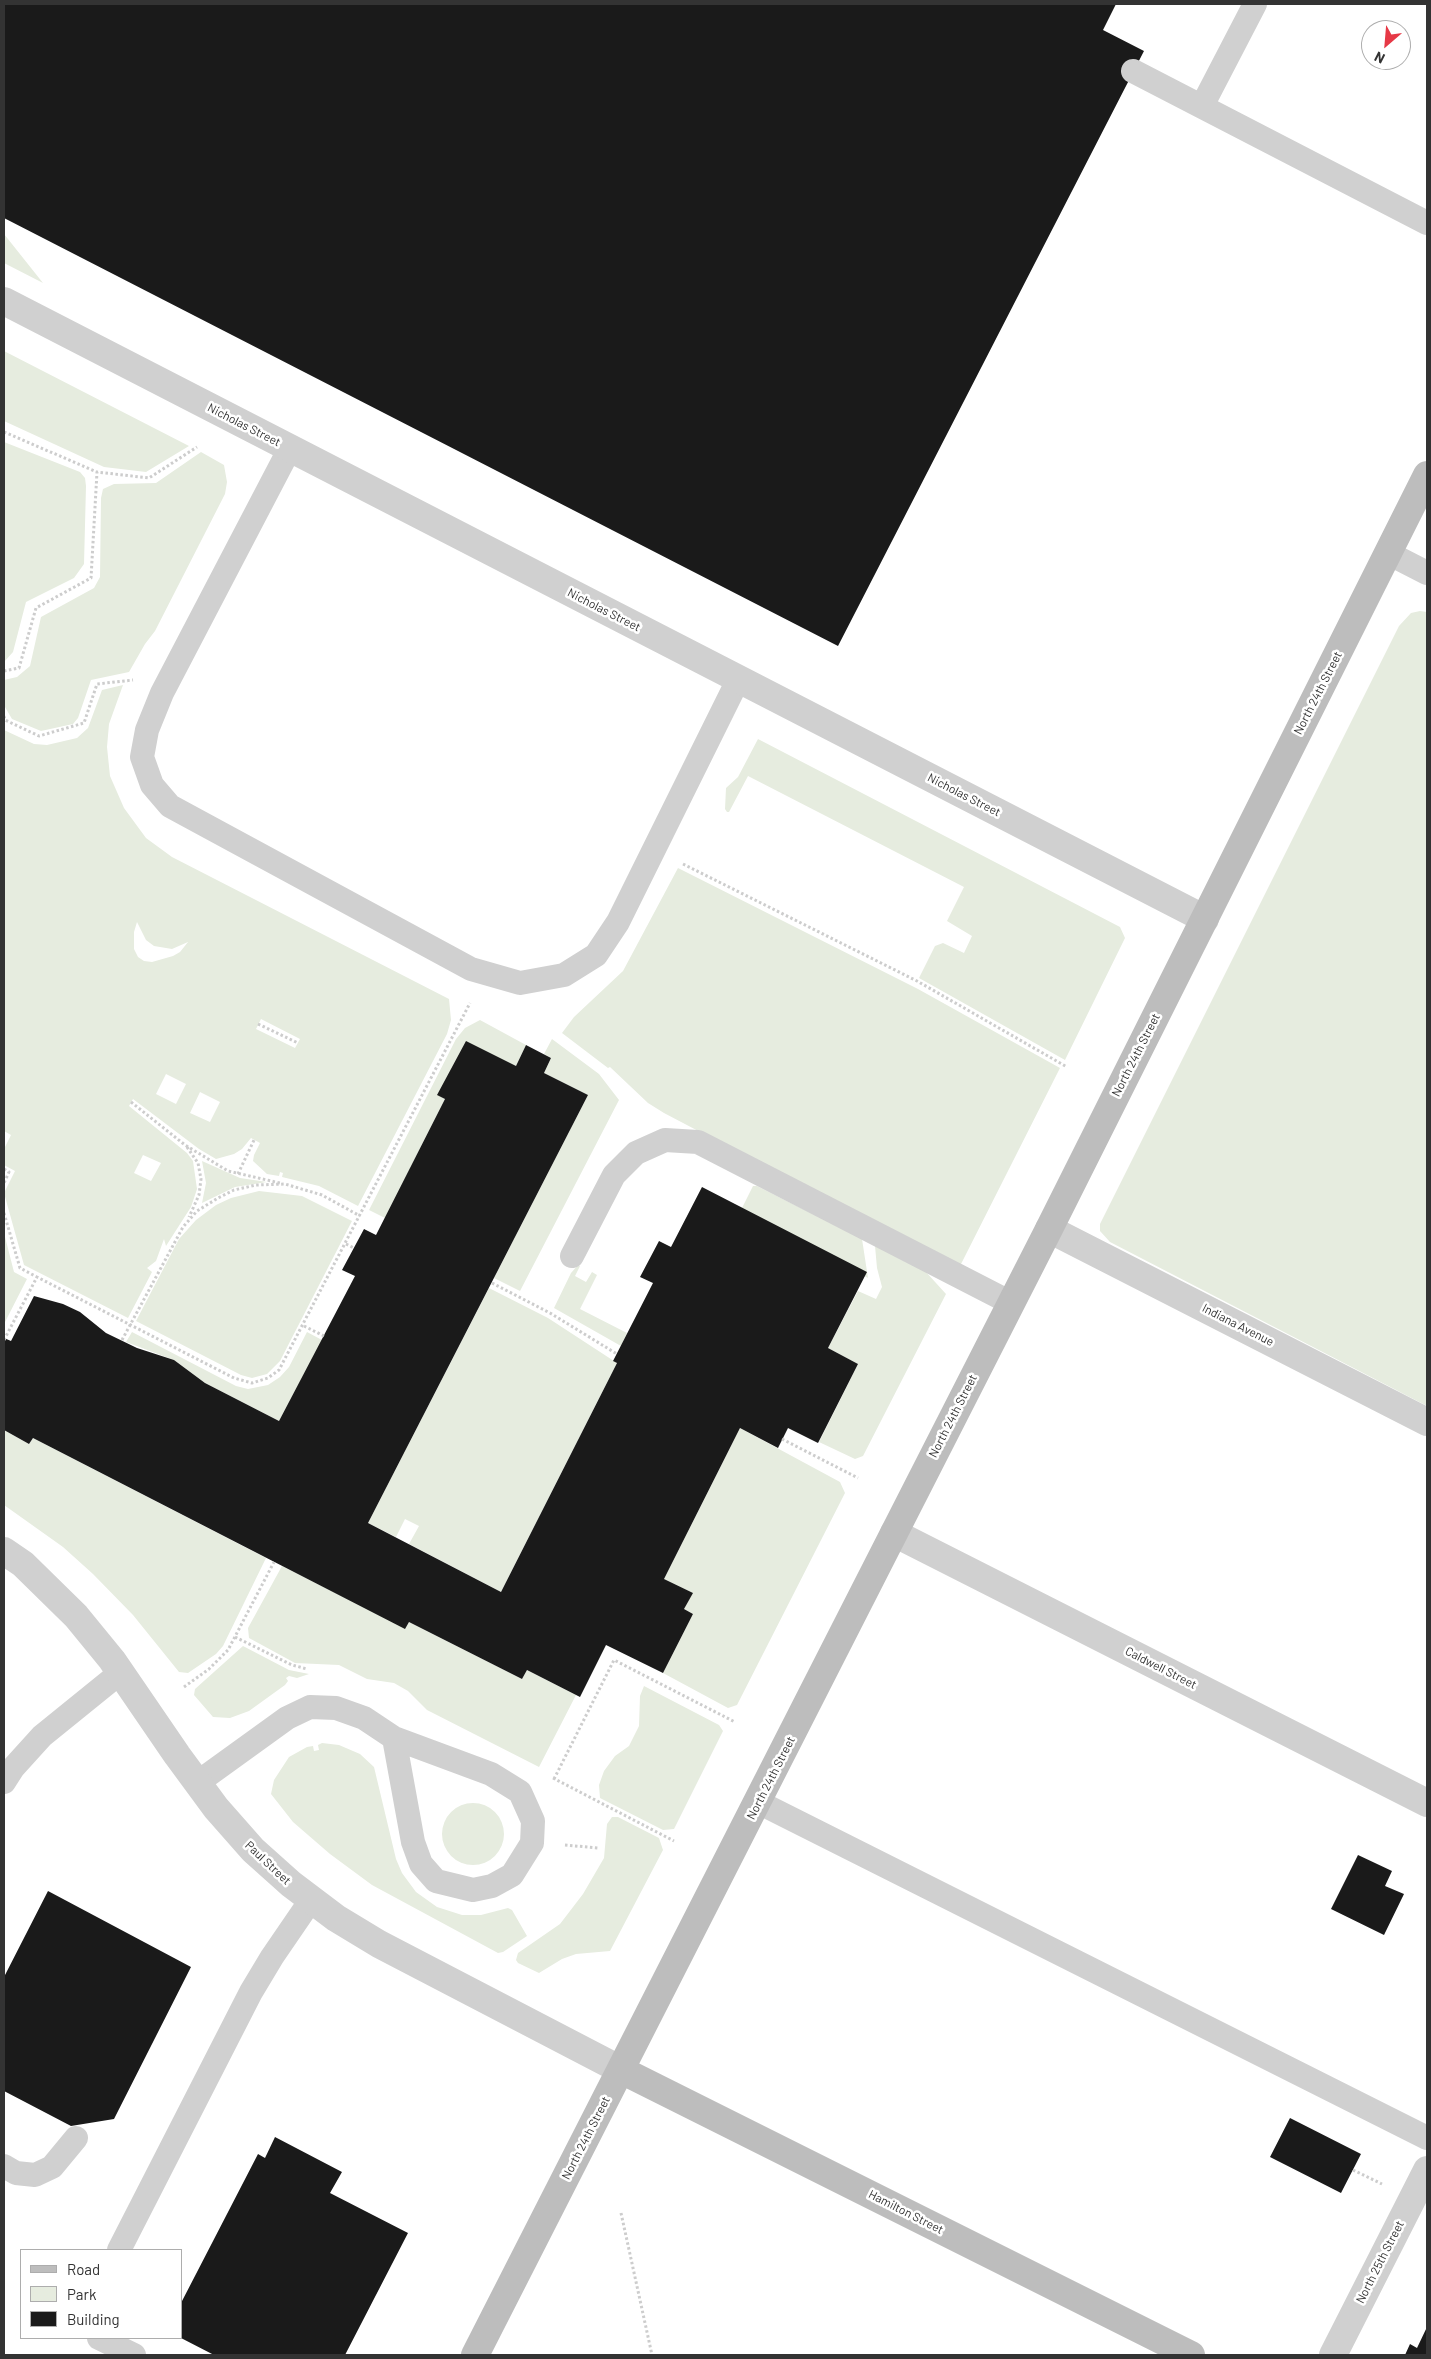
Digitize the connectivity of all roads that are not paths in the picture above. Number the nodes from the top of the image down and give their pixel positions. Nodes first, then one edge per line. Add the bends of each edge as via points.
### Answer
1 (1254, 4) edge
2 (1134, 72) dead end
3 (1202, 106) junction
4 (1427, 223) edge
5 (4, 301) edge
6 (290, 448) junction
7 (1427, 475) edge
8 (1388, 554) junction
9 (1427, 573) edge
10 (738, 680) junction
11 (1204, 919) junction
12 (1049, 1229) junction
13 (572, 1256) dead end
14 (1011, 1303) junction
15 (1427, 1422) edge
16 (894, 1533) junction
17 (4, 1551) edge
18 (121, 1672) junction
19 (394, 1738) junction
20 (4, 1782) edge
21 (198, 1783) junction
22 (758, 1802) junction
23 (1427, 1803) edge
24 (311, 1900) junction
25 (621, 2070) junction
26 (76, 2138) dead end
27 (1427, 2138) edge
28 (4, 2166) edge
29 (1427, 2170) edge
30 (120, 2249) edge
31 (101, 2339) edge
32 (134, 2355) edge
33 (475, 2355) edge
34 (1191, 2355) edge
35 (1333, 2355) edge

1 - 3 lane
2 - 3 lane
3 - 4 lane
5 - 6 street, Nicholas Street
6 - 10 street, Nicholas Street
6 - 10 lane via 162,693 147,730 142,757 152,785 170,806 470,969 520,983 564,975 596,955 618,922
7 - 8 main road, North 24th Street
8 - 9 lane
8 - 11 main road, North 24th Street
10 - 11 street, Nicholas Street
11 - 12 main road, North 24th Street
12 - 14 main road, North 24th Street
12 - 15 street, Indiana Avenue
13 - 14 lane via 614,1175 636,1153 665,1140 698,1142
14 - 16 main road, North 24th Street
16 - 22 main road, North 24th Street
16 - 23 street, Caldwell Street
17 - 18 street, Paul Street via 23,1564 76,1616
18 - 20 lane via 42,1736
18 - 21 street, Paul Street
19 - 19 lane via 492,1774 520,1792 533,1821 532,1843 512,1875 492,1886 472,1890 436,1881 421,1864 413,1842
19 - 21 lane via 364,1718 336,1708 310,1707 287,1718
21 - 24 street, Paul Street via 253,1850
22 - 25 main road, North 24th Street
22 - 27 lane
24 - 25 street, Paul Street via 391,1951
24 - 30 lane via 251,1992
25 - 33 main road, North 24th Street
25 - 34 main road, Hamilton Street
26 - 28 lane via 52,2168 35,2175
29 - 35 street, North 25th Street
31 - 32 lane

